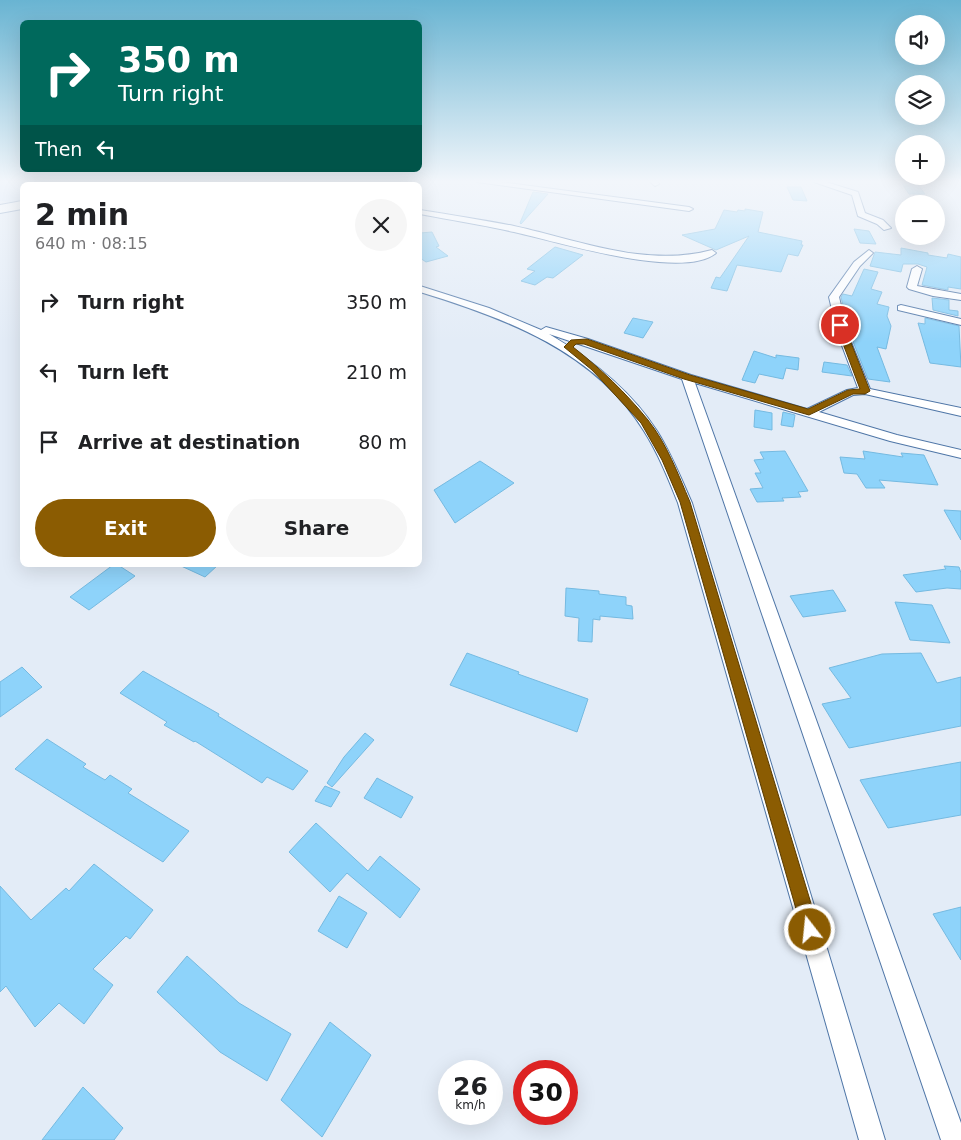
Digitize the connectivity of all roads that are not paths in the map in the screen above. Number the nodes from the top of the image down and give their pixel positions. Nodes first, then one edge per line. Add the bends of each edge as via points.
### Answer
1 (535, 235) edge
2 (712, 253) dead end
3 (869, 253) dead end
4 (917, 269) dead end
5 (422, 290) edge
6 (961, 296) edge
7 (901, 308) dead end
8 (961, 322) edge
9 (579, 347) junction
10 (687, 377) junction
11 (865, 391) junction
12 (809, 412) junction
13 (961, 412) edge
14 (961, 454) edge
15 (872, 1140) edge
16 (954, 1140) edge

1 - 2 street via 629,257 684,260
3 - 11 street via 857,264 834,297 843,335
4 - 6 street via 912,287 933,294
5 - 9 street via 518,322
7 - 8 street
9 - 10 street
9 - 15 street via 644,422 667,460 685,502
10 - 12 street
10 - 16 street
11 - 12 street via 851,392
11 - 13 street
12 - 14 street

